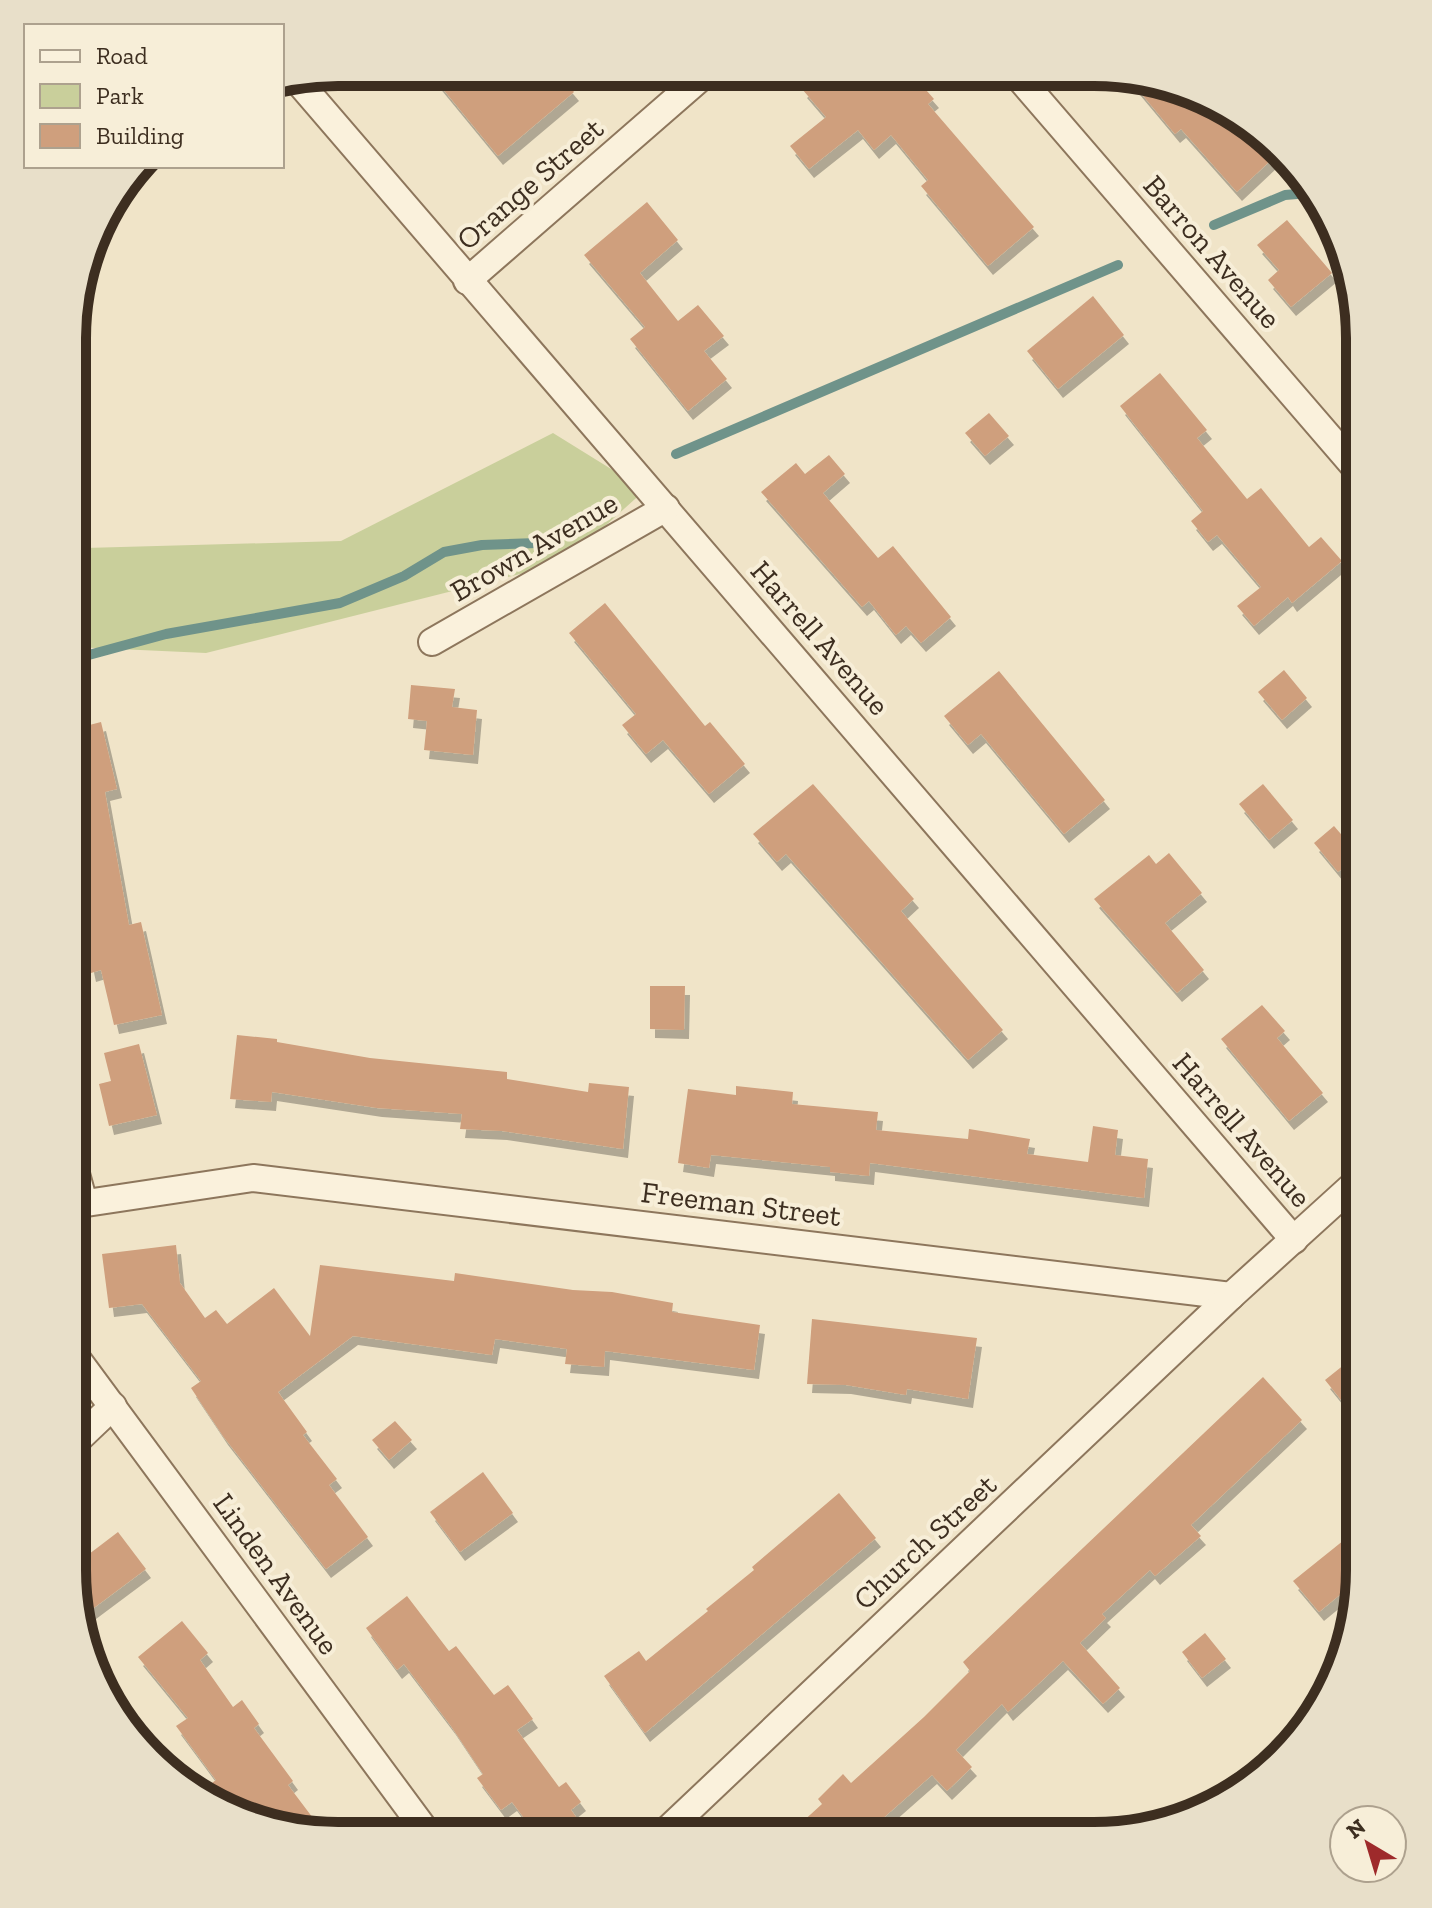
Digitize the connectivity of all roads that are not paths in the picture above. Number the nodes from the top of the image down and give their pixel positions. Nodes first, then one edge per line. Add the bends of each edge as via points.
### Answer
1 (691, 86) edge
2 (1026, 86) edge
3 (304, 88) edge
4 (467, 281) junction
5 (1346, 457) edge
6 (666, 508) junction
7 (432, 642) dead end
8 (1345, 1193) edge
9 (86, 1203) edge
10 (1294, 1240) junction
11 (1231, 1296) junction
12 (86, 1370) edge
13 (113, 1406) junction
14 (86, 1432) edge
15 (419, 1822) edge
16 (676, 1822) edge

1 - 4 street, Orange Street
2 - 5 street, Barron Avenue
3 - 4 street, Harrell Avenue
4 - 6 street, Harrell Avenue
6 - 7 street, Brown Avenue
6 - 10 street, Harrell Avenue
8 - 10 street
9 - 11 street, Freeman Street via 253,1178
10 - 11 street
11 - 16 street, Church Street
12 - 13 street, Linden Avenue
13 - 14 street
13 - 15 street, Linden Avenue

